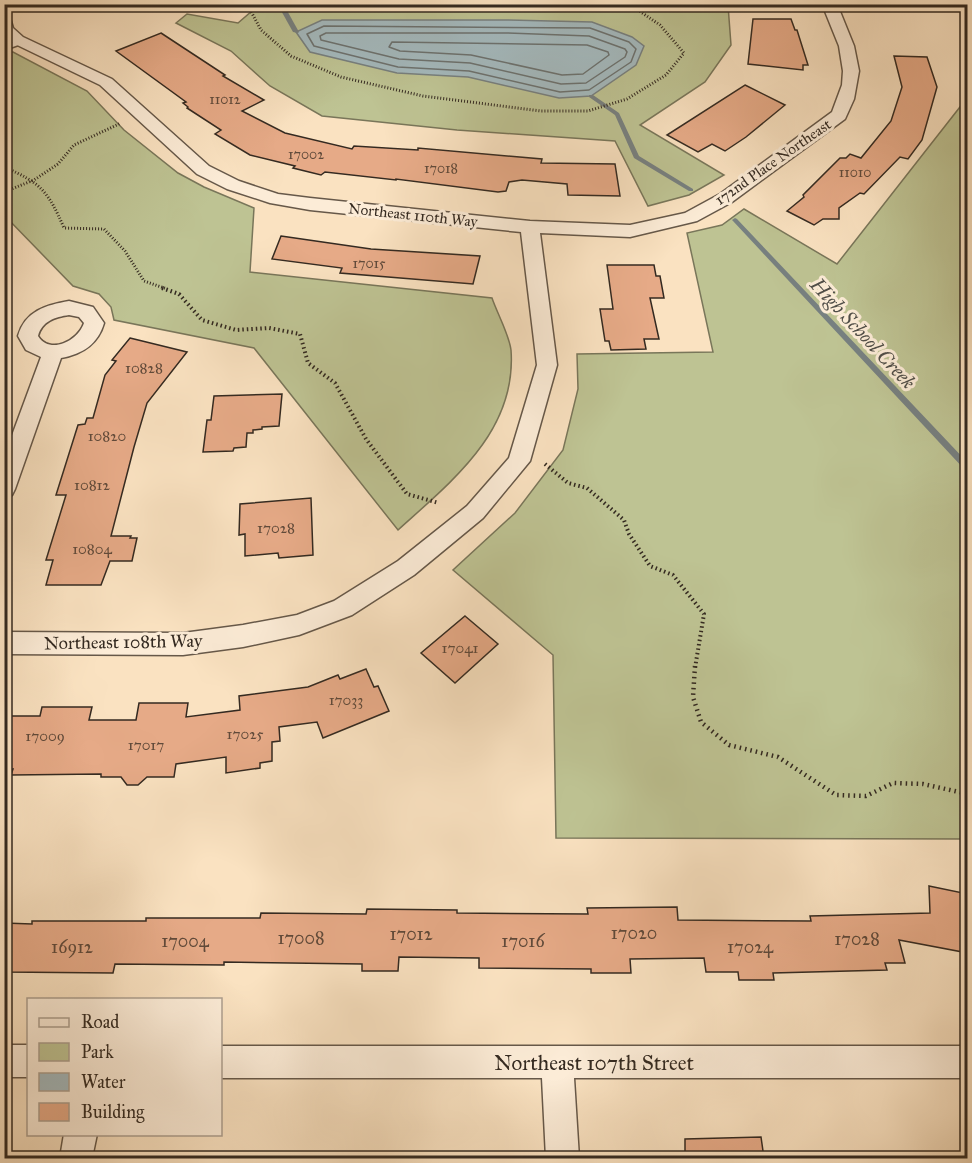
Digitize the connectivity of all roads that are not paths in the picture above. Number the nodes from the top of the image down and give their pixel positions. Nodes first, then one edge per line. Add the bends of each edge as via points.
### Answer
1 (10, 4) edge
2 (829, 4) edge
3 (4, 18) edge
4 (23, 42) junction
5 (4, 48) edge
6 (530, 227) junction
7 (630, 231) joint
8 (53, 352) dead end
9 (4, 489) edge
10 (4, 643) edge
11 (4, 1061) edge
12 (27, 1061) edge
13 (222, 1062) edge
14 (968, 1062) edge
15 (557, 1063) junction
16 (81, 1136) edge
17 (76, 1158) edge
18 (562, 1158) edge

1 - 3 street
2 - 7 street, 172nd Place Northeast via 850,55 849,96 839,115 726,198 691,217
3 - 4 street via 6,30
4 - 5 lane
4 - 6 street, Northeast 110th Way via 106,82 203,170 233,185 276,199
6 - 7 street, Northeast 110th Way
6 - 10 street, Northeast 108th Way via 547,365 519,461 476,512 406,568 343,608 299,625 243,636 183,644
8 - 9 street
11 - 12 street
13 - 15 street, Northeast 107th Street
14 - 15 street, Northeast 107th Street
15 - 18 street
16 - 17 street

